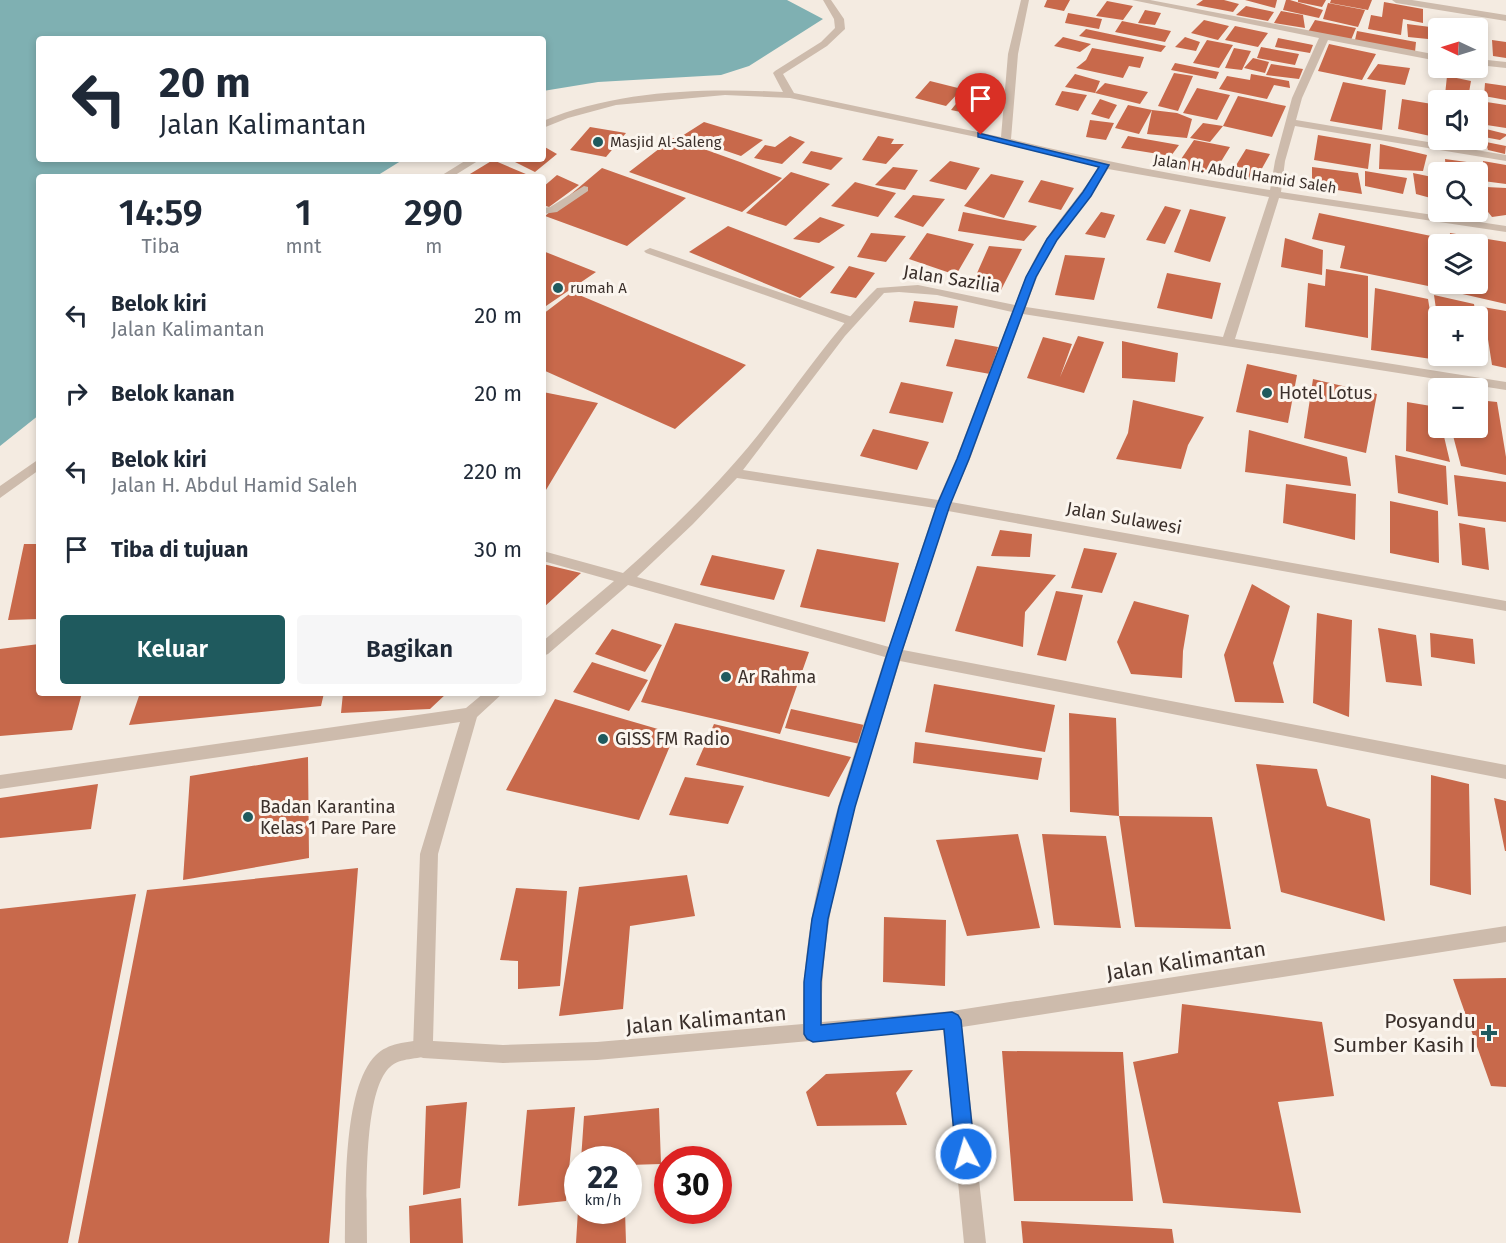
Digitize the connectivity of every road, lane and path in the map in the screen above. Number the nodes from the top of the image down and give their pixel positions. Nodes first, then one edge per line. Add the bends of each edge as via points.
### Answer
1 (827, 0) edge
2 (1025, 0) edge
3 (1136, 0) edge
4 (1396, 0) edge
5 (1427, 2) edge
6 (1506, 18) edge
7 (1324, 37) junction
8 (1428, 56) edge
9 (1488, 63) edge
10 (1506, 65) edge
11 (790, 95) junction
12 (1291, 122) junction
13 (546, 124) edge
14 (1006, 142) junction
15 (1506, 158) edge
16 (471, 162) edge
17 (1105, 165) junction
18 (449, 174) edge
19 (584, 189) dead end
20 (1275, 195) junction
21 (546, 211) edge
22 (1506, 228) edge
23 (650, 251) dead end
24 (1019, 310) junction
25 (851, 321) junction
26 (1228, 341) junction
27 (1506, 386) edge
28 (36, 465) edge
29 (733, 473) junction
30 (0, 493) edge
31 (944, 505) junction
32 (546, 557) edge
33 (625, 578) junction
34 (1506, 606) edge
35 (546, 647) edge
36 (894, 654) junction
37 (491, 696) edge
38 (470, 714) junction
39 (1506, 772) edge
40 (0, 782) edge
41 (1506, 934) edge
42 (952, 1020) junction
43 (813, 1034) junction
44 (423, 1049) junction
45 (356, 1243) edge
46 (975, 1243) edge

1 - 11 street via 839,19 840,29 824,44 778,72
2 - 14 street via 1013,54
3 - 7 street
4 - 5 street
5 - 6 street
7 - 8 street
7 - 12 street via 1297,98
9 - 10 street
11 - 13 street, Jalan H. Abdul Hamid Saleh via 725,92 626,101
11 - 14 street, Jalan H. Abdul Hamid Saleh
12 - 15 street
12 - 20 street
14 - 17 street, Jalan H. Abdul Hamid Saleh
16 - 18 street
17 - 20 street, Jalan H. Abdul Hamid Saleh
17 - 24 street via 1042,256
19 - 21 street
20 - 22 street, Jalan H. Abdul Hamid Saleh
20 - 26 street
23 - 25 street
24 - 25 street, Jalan Sazilia via 930,291 896,288 881,290
24 - 26 street, Jalan Sazilia
24 - 31 street
25 - 29 street, Jalan Sazilia
26 - 27 street, Jalan Sazilia
28 - 30 street
29 - 31 street, Jalan Sulawesi
29 - 33 street, Jalan Sazilia via 677,532
31 - 34 street, Jalan Sulawesi
31 - 36 street
32 - 33 street
33 - 35 street, Jalan Sazilia
33 - 36 street
36 - 39 street
36 - 43 street via 847,807 820,919 812,982
37 - 38 street
38 - 40 street
38 - 44 street via 429,854
41 - 42 street, Jalan Kalimantan
42 - 43 street, Jalan Kalimantan
42 - 46 street
43 - 44 street, Jalan Kalimantan via 597,1051 503,1054
44 - 45 street, Jalan Kalimantan via 394,1053 380,1064 369,1087 358,1144

